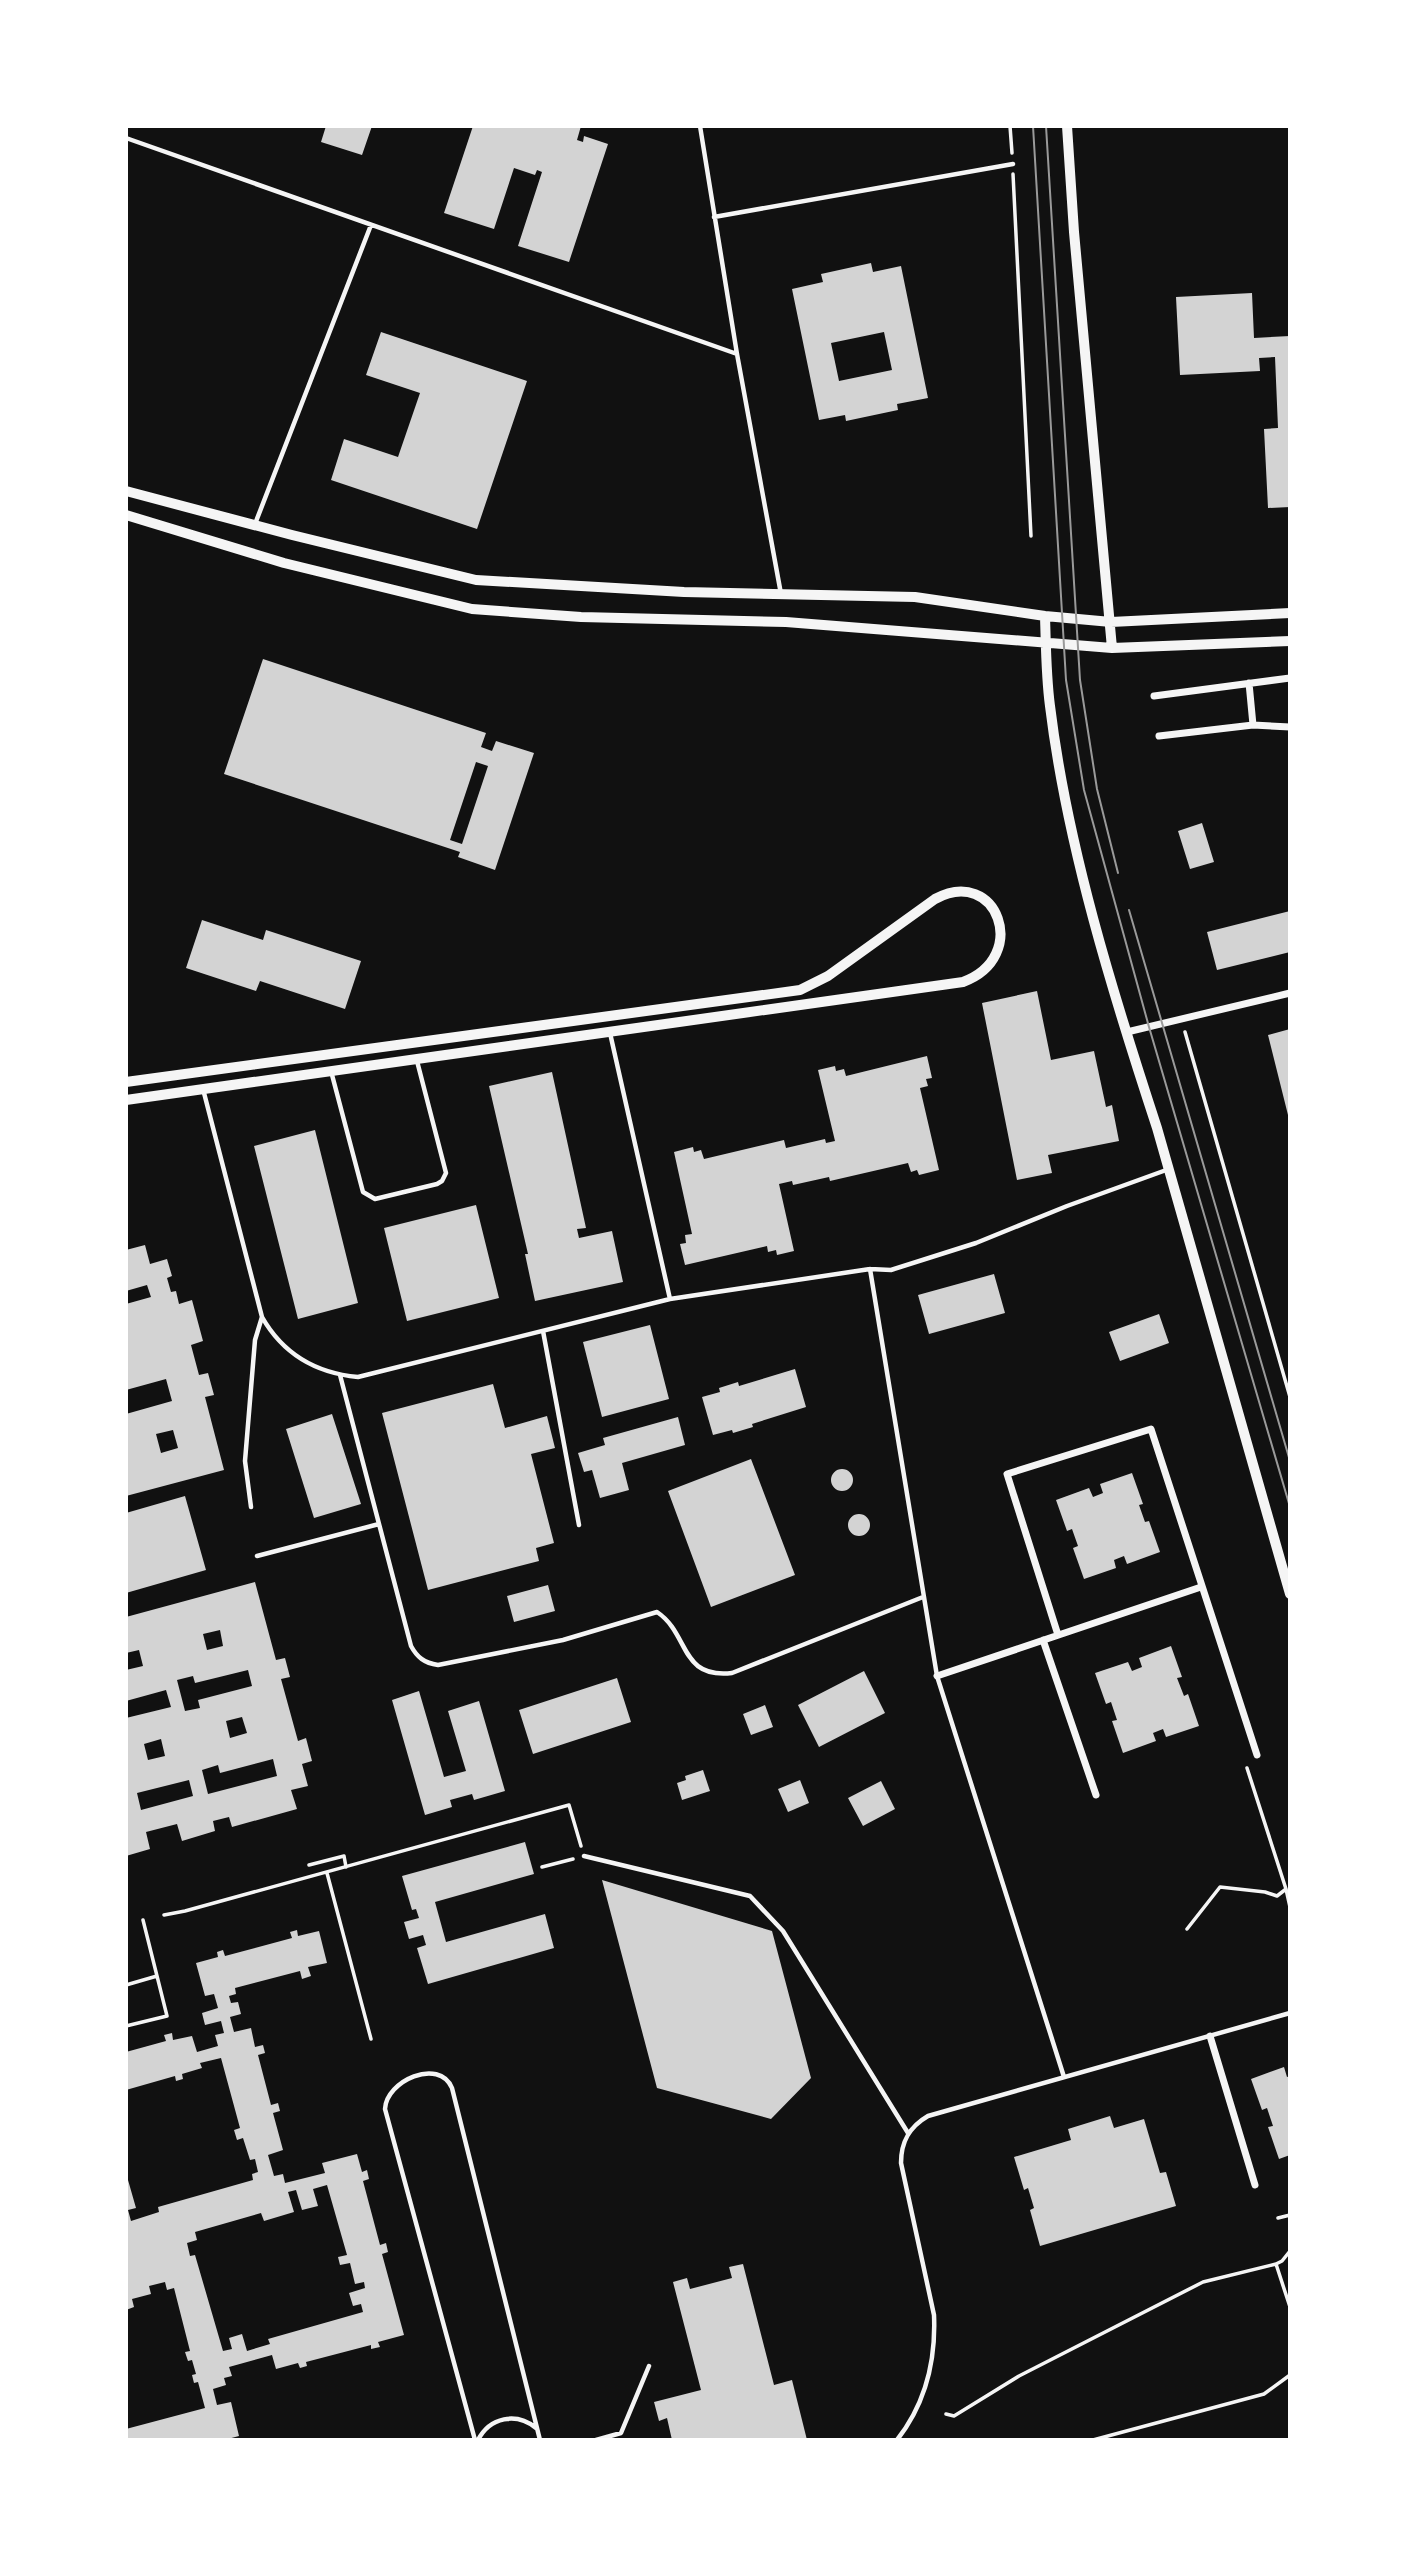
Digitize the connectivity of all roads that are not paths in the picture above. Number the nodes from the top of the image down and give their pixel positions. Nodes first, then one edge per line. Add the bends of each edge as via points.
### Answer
1 (700, 126) edge
2 (1067, 126) edge
3 (126, 138) edge
4 (1013, 164) road end
5 (714, 217) junction
6 (371, 225) junction
7 (737, 354) junction
8 (126, 491) edge
9 (126, 514) edge
10 (255, 525) junction
11 (782, 594) junction
12 (1290, 613) edge
13 (1045, 616) junction
14 (1111, 622) junction
15 (1290, 640) edge
16 (1046, 644) junction
17 (1112, 648) junction
18 (1290, 678) edge
19 (1250, 683) junction
20 (1154, 696) dead end
21 (1253, 724) junction
22 (1290, 727) edge
23 (1159, 736) dead end
24 (1290, 993) edge
25 (610, 1031) junction
26 (1127, 1032) junction
27 (416, 1058) junction
28 (331, 1070) junction
29 (126, 1082) edge
30 (203, 1089) junction
31 (126, 1100) edge
32 (1169, 1169) junction
33 (870, 1269) junction
34 (670, 1298) junction
35 (262, 1317) junction
36 (543, 1331) junction
37 (340, 1375) junction
38 (251, 1507) dead end
39 (379, 1524) junction
40 (579, 1525) dead end
41 (257, 1556) dead end
42 (1201, 1587) junction
43 (1290, 1594) edge
44 (923, 1597) junction
45 (1058, 1635) junction
46 (1043, 1640) junction
47 (937, 1676) junction
48 (1257, 1755) dead end
49 (1096, 1795) dead end
50 (584, 1856) road end
51 (1290, 2013) edge
52 (1210, 2036) junction
53 (1064, 2077) junction
54 (908, 2133) junction
55 (1255, 2185) dead end
56 (649, 2366) dead end
57 (537, 2428) junction
58 (477, 2440) edge
59 (540, 2440) edge
60 (596, 2440) edge
61 (897, 2440) edge

1 - 5 lane
2 - 14 street
3 - 6 lane
4 - 5 lane
5 - 7 lane
6 - 7 lane
6 - 10 lane
7 - 11 lane
8 - 10 street
9 - 16 street via 284,563 472,609 786,622
10 - 11 street via 476,580 595,589
11 - 13 street via 915,597
12 - 14 street
13 - 14 street
13 - 16 street
14 - 17 street
15 - 17 street
16 - 17 street
16 - 26 street via 1049,703 1064,793
18 - 19 street
19 - 20 street
19 - 21 street
21 - 22 street
21 - 23 street
24 - 26 street
25 - 27 street
25 - 29 street via 963,982 981,973 994,958 1001,925 982,898 955,891 800,990
25 - 34 lane
26 - 32 street
27 - 28 street
27 - 28 lane via 446,1173 437,1184 380,1199 363,1192
28 - 30 street
30 - 31 street
30 - 35 lane
32 - 33 lane via 976,1243 891,1270
32 - 43 street
33 - 34 lane
33 - 44 lane
34 - 36 lane
35 - 37 lane via 292,1354 322,1371
35 - 38 lane via 255,1340 245,1461
36 - 37 lane via 358,1377
36 - 40 lane
37 - 39 lane
39 - 41 lane
39 - 44 lane via 411,1646 422,1660 438,1665 563,1640 657,1612 675,1628 693,1664 711,1673 732,1673
42 - 45 street
42 - 45 street via 1151,1429 1007,1474
42 - 48 street
44 - 47 lane
45 - 46 street
46 - 47 street
46 - 49 street
47 - 53 lane
50 - 54 lane via 751,1896 794,1947
51 - 52 lane
52 - 53 lane
52 - 55 street
53 - 54 lane via 928,2116
54 - 61 lane via 901,2164 935,2335 923,2396
56 - 60 lane via 621,2433
57 - 58 lane via 521,2419 502,2419
57 - 58 lane via 452,2088 439,2074 420,2075 392,2089 385,2109
57 - 59 lane

